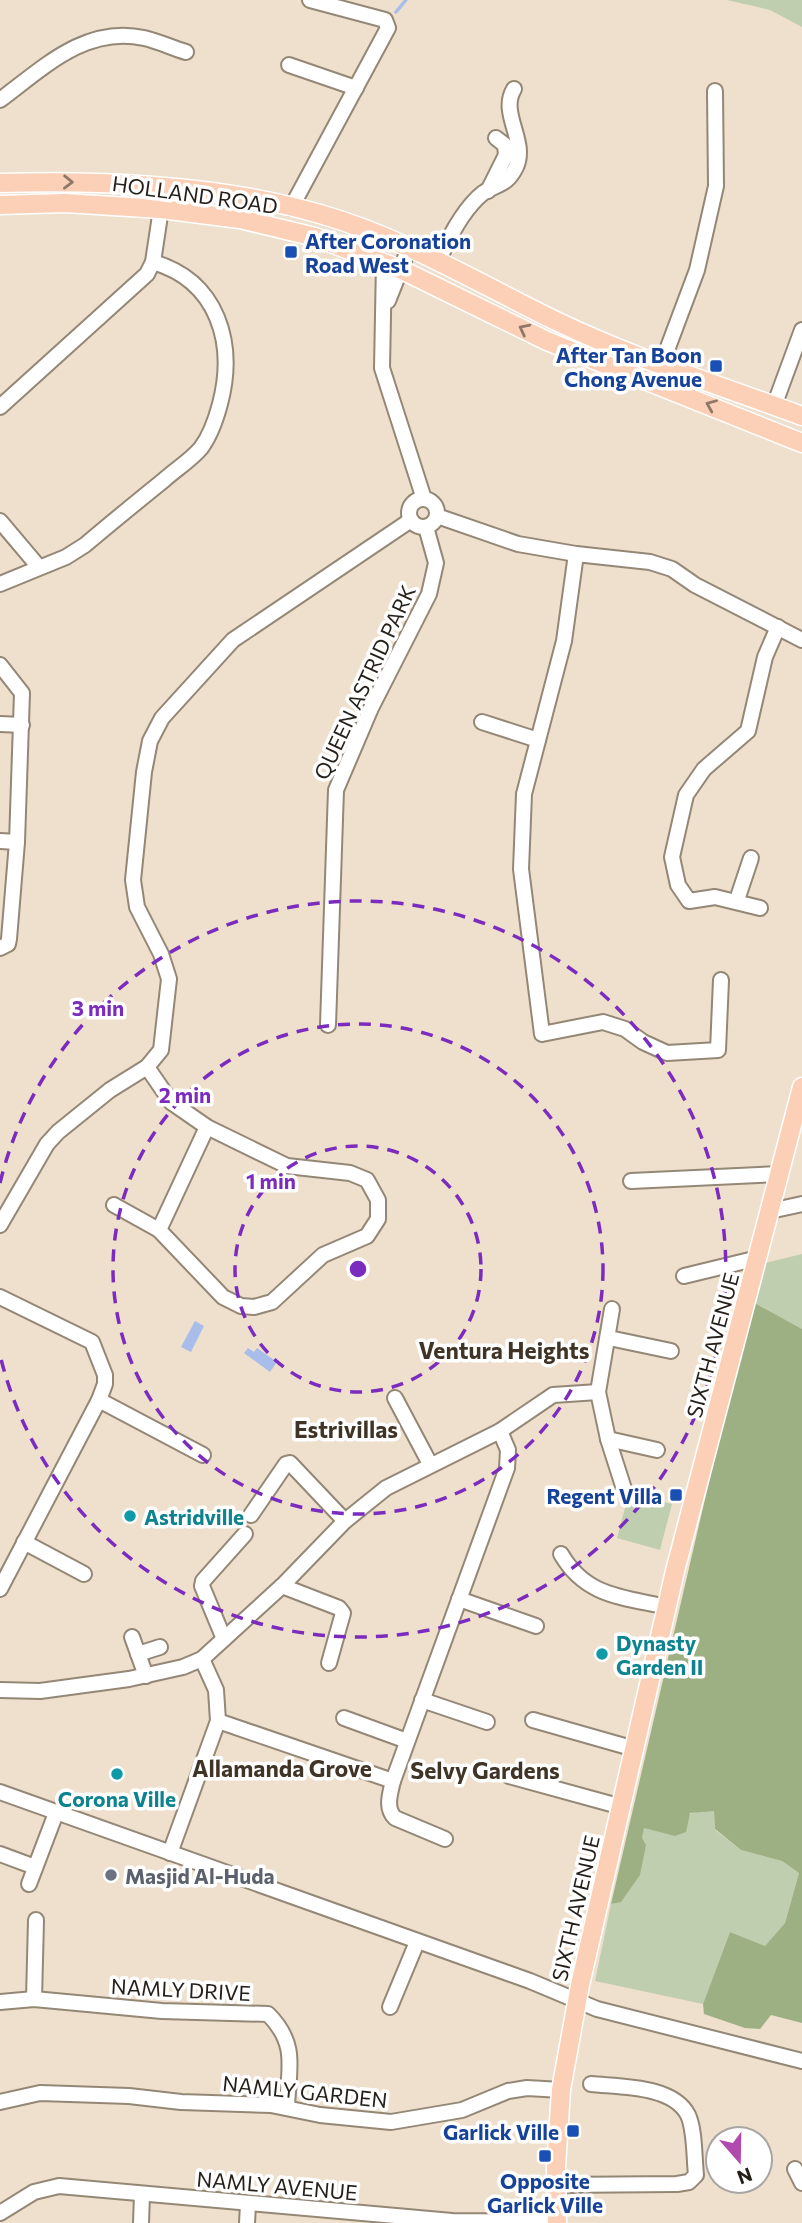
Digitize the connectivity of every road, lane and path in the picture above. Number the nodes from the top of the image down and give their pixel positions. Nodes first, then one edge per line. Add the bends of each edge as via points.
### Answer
1 (310, 0) edge
2 (186, 52) dead end
3 (289, 65) dead end
4 (356, 88) junction
5 (514, 89) dead end
6 (715, 91) dead end
7 (0, 100) edge
8 (496, 138) dead end
9 (0, 183) edge
10 (488, 191) junction
11 (0, 205) edge
12 (291, 208) junction
13 (161, 209) junction
14 (409, 248) junction
15 (439, 260) junction
16 (153, 262) junction
17 (384, 262) junction
18 (402, 270) junction
19 (384, 309) junction
20 (802, 331) edge
21 (658, 374) junction
22 (774, 406) junction
23 (0, 407) edge
24 (802, 416) edge
25 (802, 443) edge
26 (424, 499) junction
27 (437, 516) junction
28 (411, 520) junction
29 (0, 522) edge
30 (426, 527) junction
31 (576, 554) junction
32 (38, 566) junction
33 (0, 584) edge
34 (778, 627) junction
35 (802, 640) edge
36 (0, 664) edge
37 (482, 722) dead end
38 (0, 724) edge
39 (22, 725) junction
40 (538, 740) junction
41 (0, 841) edge
42 (17, 842) junction
43 (751, 858) dead end
44 (737, 900) junction
45 (760, 908) dead end
46 (0, 948) edge
47 (721, 980) dead end
48 (328, 1025) dead end
49 (147, 1067) junction
50 (802, 1087) edge
51 (207, 1127) junction
52 (779, 1174) junction
53 (631, 1181) dead end
54 (114, 1205) dead end
55 (802, 1205) edge
56 (770, 1211) junction
57 (0, 1225) edge
58 (159, 1230) junction
59 (758, 1258) junction
60 (684, 1276) dead end
61 (0, 1297) edge
62 (612, 1309) dead end
63 (609, 1338) junction
64 (671, 1350) dead end
65 (598, 1392) junction
66 (395, 1398) dead end
67 (99, 1400) junction
68 (500, 1431) junction
69 (608, 1439) junction
70 (657, 1450) dead end
71 (203, 1455) dead end
72 (430, 1464) junction
73 (624, 1489) dead end
74 (251, 1515) dead end
75 (345, 1521) junction
76 (245, 1534) dead end
77 (24, 1542) junction
78 (561, 1554) dead end
79 (84, 1574) dead end
80 (282, 1586) junction
81 (0, 1589) edge
82 (459, 1599) junction
83 (667, 1607) junction
84 (536, 1626) dead end
85 (132, 1637) dead end
86 (224, 1639) junction
87 (160, 1647) dead end
88 (138, 1654) junction
89 (202, 1659) junction
90 (329, 1663) dead end
91 (146, 1676) junction
92 (0, 1690) edge
93 (422, 1700) junction
94 (344, 1718) dead end
95 (533, 1720) dead end
96 (218, 1721) junction
97 (487, 1722) dead end
98 (407, 1741) junction
99 (635, 1749) junction
100 (509, 1776) dead end
101 (393, 1781) junction
102 (0, 1793) edge
103 (622, 1807) junction
104 (56, 1813) junction
105 (444, 1839) dead end
106 (170, 1853) junction
107 (0, 1854) edge
108 (35, 1867) junction
109 (29, 1884) dead end
110 (36, 1920) dead end
111 (417, 1942) junction
112 (34, 1999) junction
113 (577, 2000) junction
114 (0, 2002) edge
115 (390, 2007) dead end
116 (802, 2061) edge
117 (591, 2084) dead end
118 (561, 2090) junction
119 (0, 2102) edge
120 (288, 2109) junction
121 (795, 2169) dead end
122 (802, 2183) edge
123 (556, 2185) junction
124 (142, 2195) junction
125 (248, 2204) junction
126 (0, 2213) edge
127 (452, 2222) edge
128 (557, 2222) edge
129 (141, 2223) edge
130 (247, 2223) edge

1 - 4 street via 387,21 388,29
2 - 7 street via 142,38 93,39 69,48
3 - 4 street
4 - 12 street
5 - 10 street via 510,105 519,156 507,182
6 - 21 street via 716,186 697,270
8 - 10 street via 505,145 506,155
9 -> 12 main road, HOLLAND ROAD via 122,184 233,196
10 - 15 street via 451,232
11 - 13 main road, HOLLAND ROAD via 65,203
12 - 14 main road, HOLLAND ROAD via 320,214
13 - 16 street
13 - 17 main road, HOLLAND ROAD via 240,219 315,237
14 - 15 main road, HOLLAND ROAD
14 - 18 street
15 - 21 main road, HOLLAND ROAD
16 - 23 street via 139,283
16 - 32 street via 188,277 221,330 226,369 215,421 200,449 85,545
17 - 18 main road, HOLLAND ROAD
17 - 19 street
18 - 19 street
21 -> 18 main road, HOLLAND ROAD via 547,341
19 - 26 street via 386,388
20 - 22 street
21 - 22 main road, HOLLAND ROAD
25 -> 21 main road, HOLLAND ROAD
22 - 24 main road, HOLLAND ROAD
26 - 27 street via 435,505
26 - 28 street via 412,505
27 - 30 street
27 - 31 street via 518,544
28 - 30 street
28 - 49 street via 233,640 154,730 144,772 133,893 161,954 169,989 161,1050
29 - 32 street
30 - 48 street, QUEEN ASTRID PARK via 436,562 429,594 371,708 336,790
31 - 34 street via 650,562 672,569
31 - 40 street via 564,641
32 - 33 street
34 - 35 street
34 - 44 street via 765,657 748,731 704,769 686,795 672,857 678,885 689,901
36 - 39 street via 22,690
37 - 40 street
38 - 39 street
39 - 42 street
40 - 47 street via 524,794 521,869 541,1034 603,1022 667,1053 718,1050
41 - 42 street
42 - 46 street via 9,939
43 - 44 street
44 - 45 street
49 - 51 street via 171,1102
49 - 57 street via 58,1132
50 - 52 main road, SIXTH AVENUE
51 - 58 street
51 - 58 street via 287,1166 350,1173 368,1180 380,1209 374,1227 358,1241 314,1261 272,1302 254,1307 223,1297
52 - 53 street
52 - 56 main road, SIXTH AVENUE
54 - 58 street
55 - 56 street
56 - 59 main road, SIXTH AVENUE
59 - 60 street, SIXTH AVENUE
59 - 83 main road, SIXTH AVENUE
61 - 67 street via 92,1342 106,1380
62 - 63 street
63 - 64 street
63 - 65 street
65 - 68 street via 553,1395
65 - 69 street
66 - 72 street
67 - 71 street
67 - 77 street
68 - 72 street
68 - 82 street via 508,1450 507,1468
69 - 70 street
69 - 73 street
72 - 75 street via 386,1488
74 - 75 street via 290,1463
75 - 80 street
76 - 86 street via 203,1581
77 - 79 street
77 - 81 street
78 - 83 street via 572,1572 600,1592
80 - 86 street
80 - 90 street via 343,1613
82 - 84 street
82 - 93 street
83 - 99 main road, SIXTH AVENUE
85 - 88 street
86 - 89 street
87 - 88 street
88 - 91 street
89 - 91 street
89 - 96 street via 216,1690
91 - 92 street via 40,1691
93 - 97 street
93 - 98 street
94 - 98 street
95 - 99 street
96 - 101 street
96 - 106 street
98 - 101 street
99 - 103 main road, SIXTH AVENUE
100 - 103 street
101 - 105 street via 390,1813
102 - 104 street
103 - 113 main road, SIXTH AVENUE
104 - 106 street
104 - 108 street
106 - 111 street
107 - 108 street
108 - 109 street
110 - 112 street
111 - 113 street
111 - 115 street
112 - 114 street, NAMLY DRIVE
112 - 120 street, NAMLY DRIVE via 162,2011 268,2014 282,2029 291,2057
113 - 116 street
113 - 118 main road, SIXTH AVENUE
117 - 123 street via 646,2090 680,2103 689,2116 696,2175 677,2184
118 - 120 street, NAMLY GARDEN via 509,2091 462,2110 391,2122
118 - 123 main road, SIXTH AVENUE
119 - 120 street, NAMLY GARDEN via 40,2093
121 - 122 street
123 - 128 main road, SIXTH AVENUE
124 - 125 street, NAMLY AVENUE
124 - 126 street, NAMLY AVENUE via 59,2186 34,2192
124 - 129 street
125 - 127 street, NAMLY AVENUE
125 - 130 street
127 - 128 street, NAMLY AVENUE

